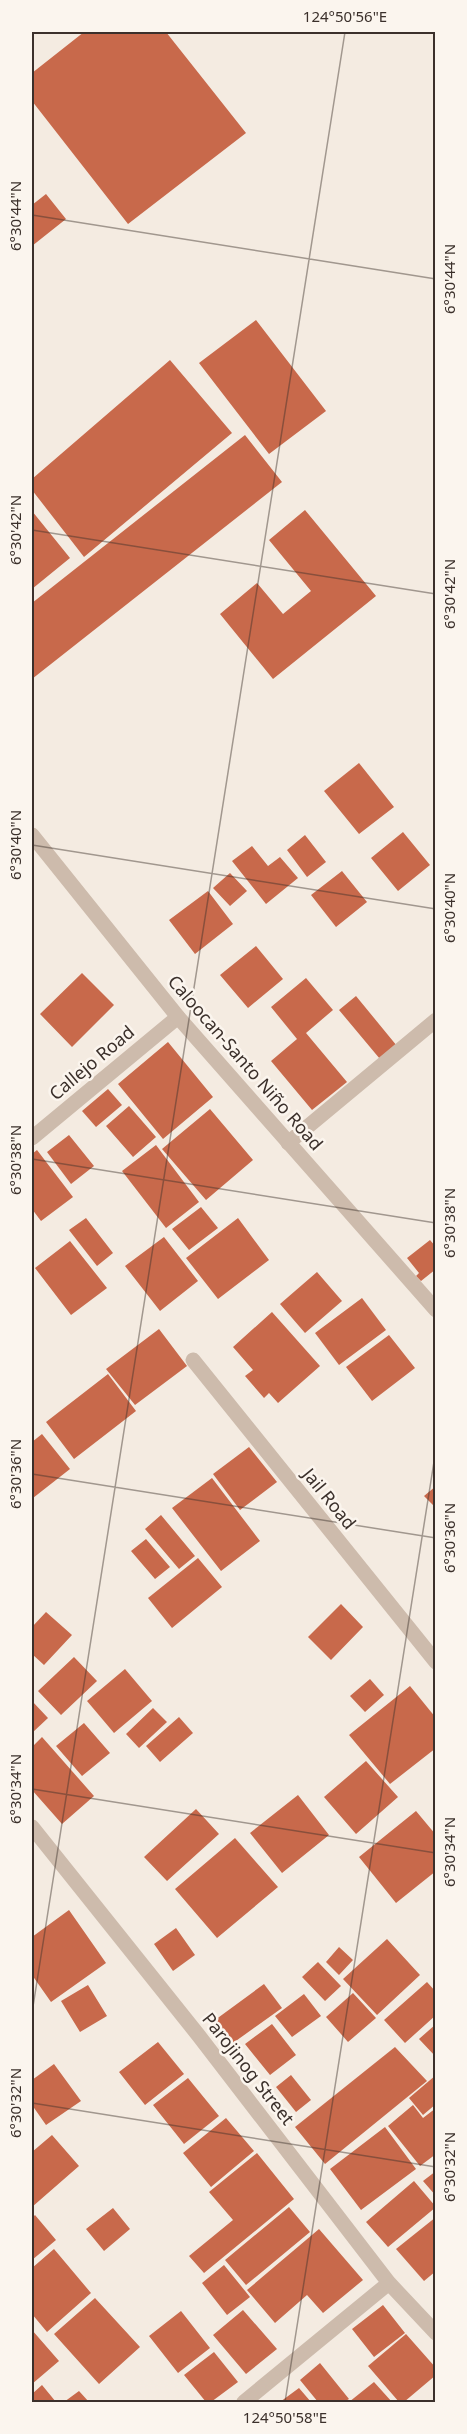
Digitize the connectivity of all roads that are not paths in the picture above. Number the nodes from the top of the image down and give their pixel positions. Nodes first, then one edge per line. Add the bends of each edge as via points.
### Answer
1 (32, 835) edge
2 (178, 1017) junction
3 (435, 1020) edge
4 (32, 1138) edge
5 (288, 1143) junction
6 (435, 1310) edge
7 (193, 1360) dead end
8 (435, 1662) edge
9 (32, 1827) edge
10 (389, 2283) junction
11 (435, 2333) edge
12 (244, 2403) edge

1 - 2 street, Caloocan-Santo Niño Road
2 - 4 street, Callejo Road
2 - 5 street, Caloocan-Santo Niño Road
3 - 5 street
5 - 6 street, Caloocan-Santo Niño Road
7 - 8 street, Jail Road
9 - 10 street, Parojinog Street
10 - 11 street, Parojinog Street
10 - 12 street

